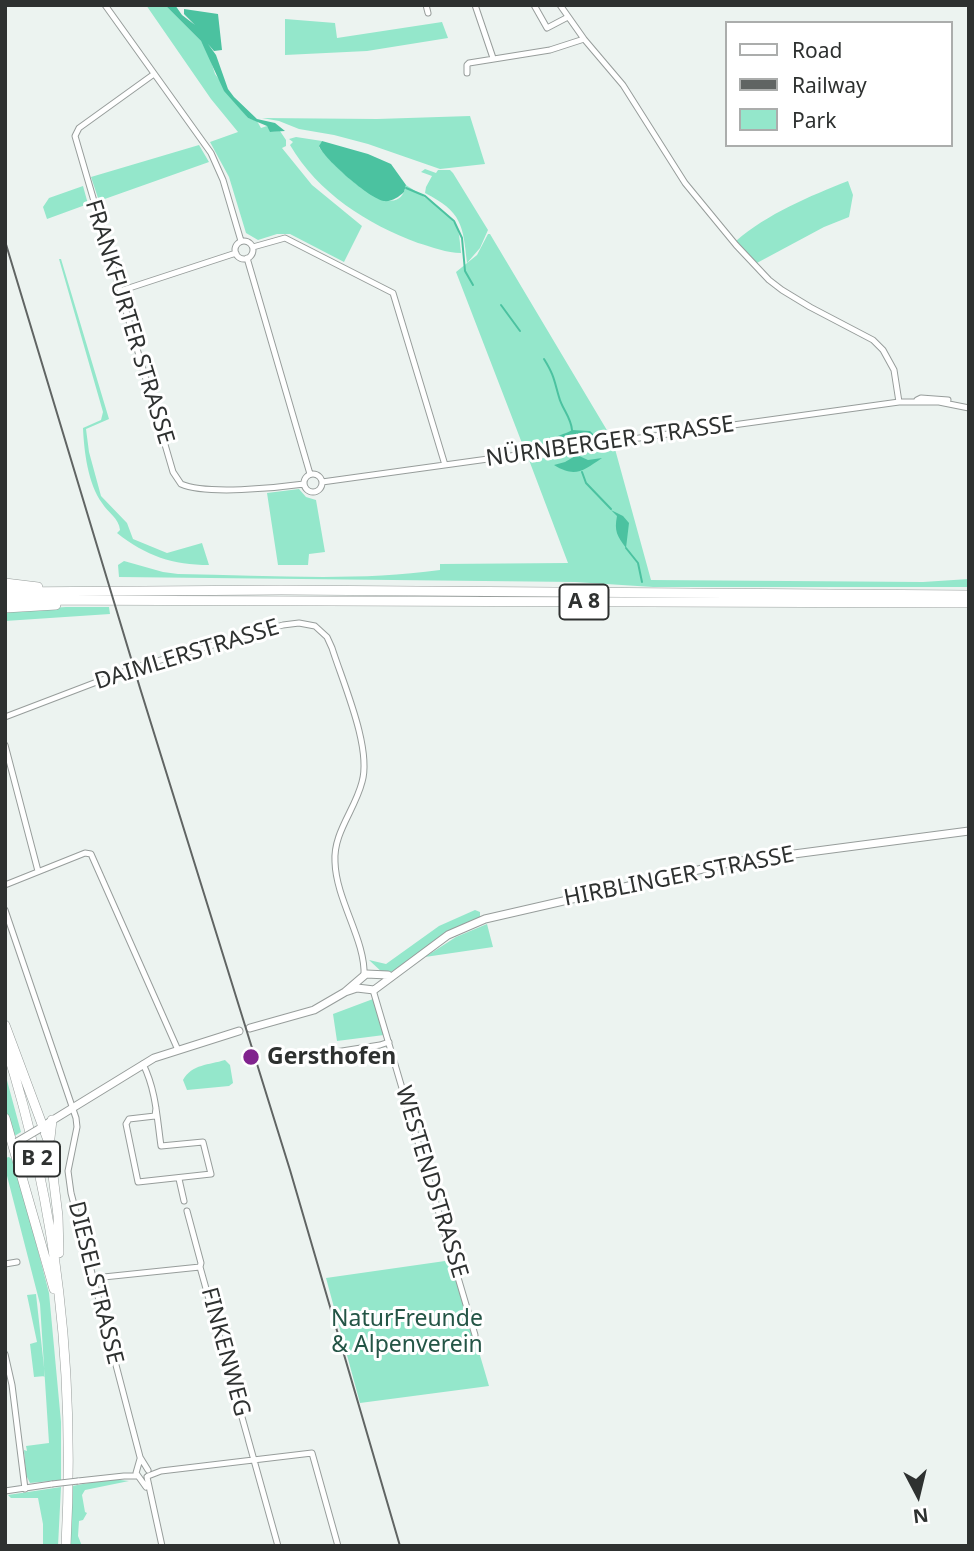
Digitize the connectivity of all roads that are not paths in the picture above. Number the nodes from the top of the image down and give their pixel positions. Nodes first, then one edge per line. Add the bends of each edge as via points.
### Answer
1 (105, 5) edge
2 (426, 5) edge
3 (475, 5) edge
4 (534, 5) edge
5 (560, 5) edge
6 (428, 13) dead end
7 (568, 17) junction
8 (584, 39) junction
9 (493, 58) junction
10 (467, 73) dead end
11 (154, 74) junction
12 (242, 242) junction
13 (253, 247) junction
14 (236, 253) junction
15 (247, 258) junction
16 (120, 291) junction
17 (899, 402) junction
18 (966, 405) edge
19 (445, 465) junction
20 (310, 474) junction
21 (322, 482) junction
22 (304, 484) junction
23 (5, 583) edge
24 (64, 590) junction
25 (5, 592) edge
26 (969, 595) edge
27 (5, 600) edge
28 (98, 600) junction
29 (969, 603) edge
30 (5, 608) edge
31 (5, 717) edge
32 (5, 745) edge
33 (969, 831) edge
34 (38, 871) junction
35 (5, 884) edge
36 (5, 910) edge
37 (362, 958) junction
38 (363, 978) junction
39 (373, 982) junction
40 (345, 992) junction
41 (5, 1025) edge
42 (250, 1028) dead end
43 (239, 1031) dead end
44 (389, 1042) junction
45 (5, 1044) edge
46 (178, 1050) junction
47 (304, 1056) dead end
48 (5, 1063) edge
49 (143, 1064) junction
50 (73, 1108) junction
51 (156, 1108) junction
52 (39, 1111) junction
53 (5, 1118) edge
54 (48, 1123) junction
55 (10, 1144) edge
56 (5, 1155) edge
57 (17, 1161) junction
58 (179, 1179) junction
59 (184, 1201) dead end
60 (187, 1211) dead end
61 (17, 1262) dead end
62 (5, 1264) edge
63 (200, 1267) junction
64 (58, 1276) junction
65 (94, 1278) junction
66 (54, 1289) junction
67 (475, 1335) dead end
68 (5, 1354) edge
69 (13, 1395) junction
70 (5, 1396) edge
71 (255, 1460) junction
72 (143, 1473) junction
73 (25, 1489) junction
74 (5, 1491) edge
75 (60, 1546) edge
76 (66, 1546) edge
77 (162, 1546) edge
78 (278, 1546) edge
79 (338, 1546) edge

1 - 11 street
2 - 6 street
3 - 9 street
4 - 7 street via 547,28
5 - 7 street
7 - 8 street
8 - 9 street via 550,50
8 - 17 street via 623,85 685,183 750,261 790,295 863,333 884,350 894,370
9 - 10 street via 469,63
11 - 12 street via 217,163
11 - 16 street, FRANKFURTER STRASSE via 79,128 75,136
12 - 13 street
12 - 14 street
13 - 15 street
13 - 19 street via 285,238 393,293
14 - 15 street
14 - 16 street
15 - 20 street
16 - 22 street, FRANKFURTER STRASSE via 173,472 181,484 253,490
17 - 18 street, NÜRNBERGER STRASSE
17 - 19 street, NÜRNBERGER STRASSE
19 - 21 street, NÜRNBERGER STRASSE
20 - 21 street
20 - 22 street
21 - 22 street via 312,492
23 - 24 highway
24 - 25 highway, A 8
24 - 26 highway, A 8
27 - 28 highway, A 8
28 - 29 highway, A 8
28 - 30 highway
31 - 37 street, DAIMLERSTRASSE via 127,670 264,629 293,623 318,628 332,648 365,757 363,779 339,834 334,864
32 - 34 street
33 - 39 main road, HIRBLINGER STRASSE via 733,862 485,919 435,943 404,968
34 - 35 street
34 - 46 street via 88,853 96,861
36 - 50 street, DIESELSTRASSE
37 - 38 street, DAIMLERSTRASSE
37 - 39 street, DAIMLERSTRASSE
38 - 39 main road
38 - 39 main road, HIRBLINGER STRASSE
38 - 40 main road, HIRBLINGER STRASSE
39 - 40 main road, HIRBLINGER STRASSE
39 - 44 street, WESTENDSTRASSE
40 - 42 main road, HIRBLINGER STRASSE via 314,1010
41 - 52 highway
43 - 46 main road
44 - 47 street
44 - 67 street, WESTENDSTRASSE
45 - 64 highway, B 2 via 36,1154
46 - 49 main road
48 - 66 highway, B 2 via 37,1188
49 - 50 main road
49 - 51 street
50 - 54 main road
50 - 65 street, DIESELSTRASSE via 78,1127 69,1182
51 - 58 street via 155,1115 126,1122 136,1180
51 - 58 street via 161,1146 205,1144 211,1174
52 - 54 highway
52 - 54 highway
53 - 55 highway
54 - 55 main road, bridge
54 - 64 highway via 59,1225
55 - 57 highway
56 - 57 highway
57 - 66 highway
58 - 59 street
60 - 63 street
61 - 62 street
63 - 65 street, FINKENWEG
63 - 71 street, FINKENWEG
64 - 76 highway, B 2 via 69,1401
65 - 72 street, DIESELSTRASSE
66 - 75 highway, B 2 via 63,1411
68 - 69 street
69 - 70 street
69 - 73 street
71 - 72 street
71 - 78 street, FINKENWEG
71 - 79 street via 312,1454
72 - 73 street, bridge
72 - 77 street, DIESELSTRASSE
73 - 74 street

